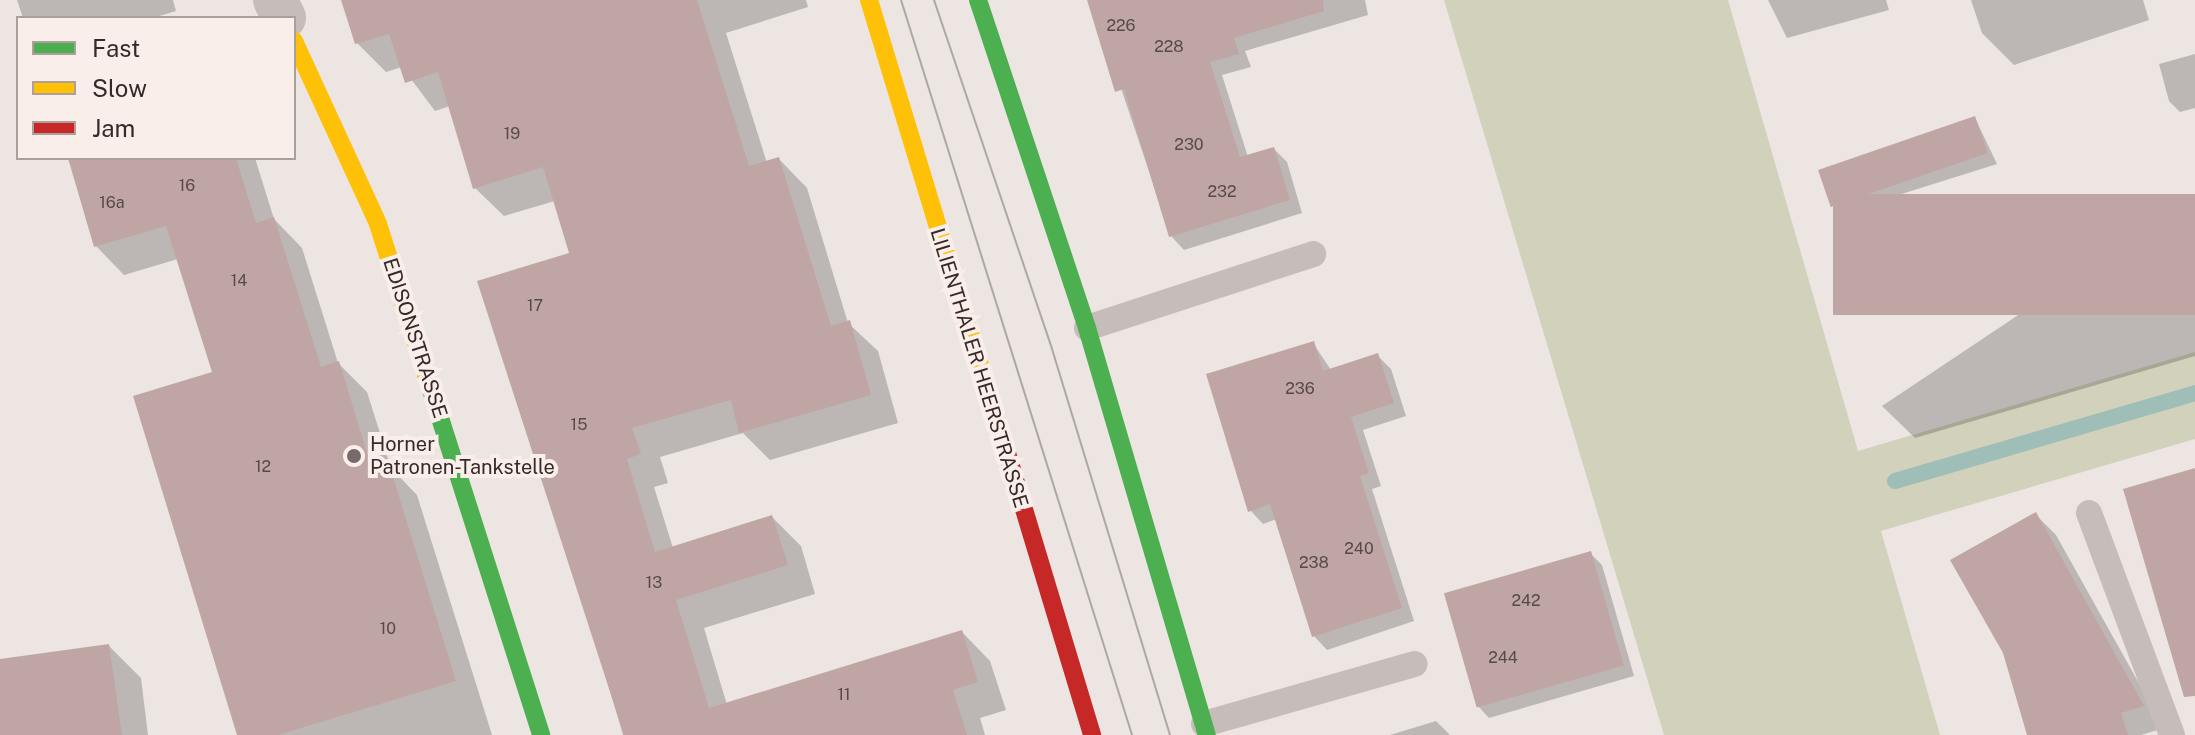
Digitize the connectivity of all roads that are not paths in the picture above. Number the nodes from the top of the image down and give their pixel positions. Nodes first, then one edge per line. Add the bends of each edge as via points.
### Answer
1 (869, 0) edge
2 (978, 0) edge
3 (296, 45) edge
4 (1313, 254) dead end
5 (1087, 328) junction
6 (2089, 513) dead end
7 (1415, 664) dead end
8 (1205, 730) edge
9 (541, 735) edge
10 (1092, 735) edge
11 (2172, 735) edge

1 - 10 main road, LILIENTHALER HEERSTRASSE
2 - 5 main road
3 - 9 main road, EDISONSTRASSE via 378,224
4 - 5 lane
5 - 8 main road
6 - 11 lane
7 - 8 lane

